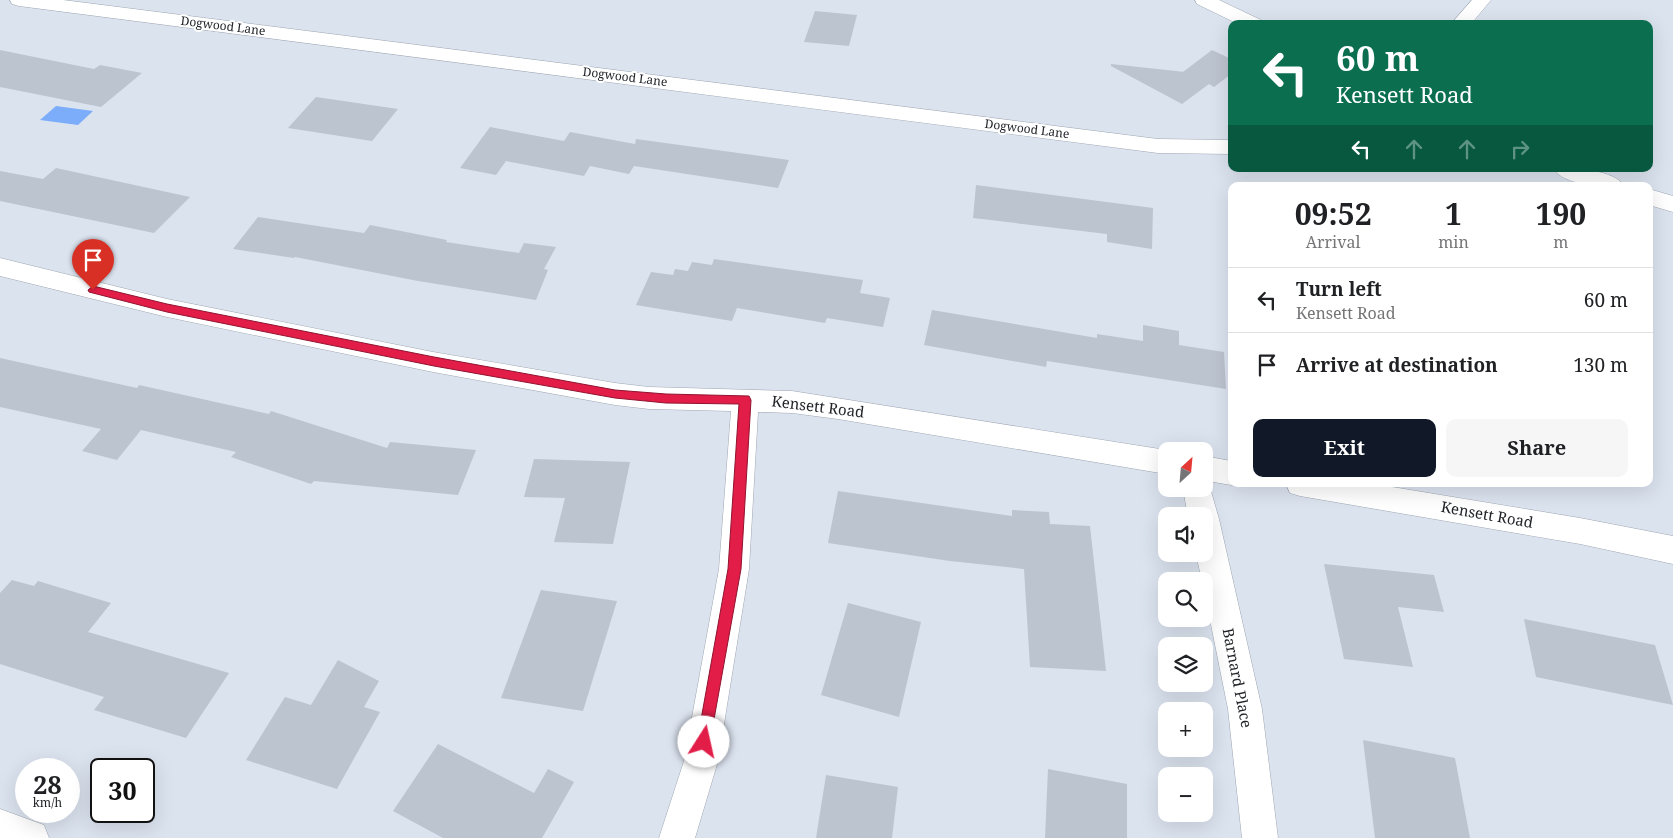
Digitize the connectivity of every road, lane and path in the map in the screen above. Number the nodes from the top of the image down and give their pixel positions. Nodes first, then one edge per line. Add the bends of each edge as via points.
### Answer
1 (19, 0) edge
2 (1204, 0) edge
3 (1482, 0) edge
4 (1246, 20) edge
5 (1464, 20) edge
6 (1228, 147) edge
7 (1573, 172) edge
8 (1601, 182) edge
9 (1653, 199) edge
10 (1673, 204) edge
11 (0, 267) edge
12 (745, 400) junction
13 (1158, 461) edge
14 (1213, 470) edge
15 (1228, 472) edge
16 (1318, 487) edge
17 (1673, 550) edge
18 (1213, 562) edge
19 (0, 827) edge
20 (31, 838) edge
21 (677, 838) edge
22 (1260, 838) edge

1 - 6 street, Dogwood Lane via 1158,146
2 - 4 street
3 - 5 street
7 - 8 street
9 - 10 street
11 - 12 street, Kensett Road via 167,308 434,362 606,392 658,398
12 - 13 street, Kensett Road via 838,408
12 - 21 street via 734,569 701,761
14 - 15 street
16 - 17 street, Kensett Road
18 - 22 street, Barnard Place via 1245,709
19 - 20 street

